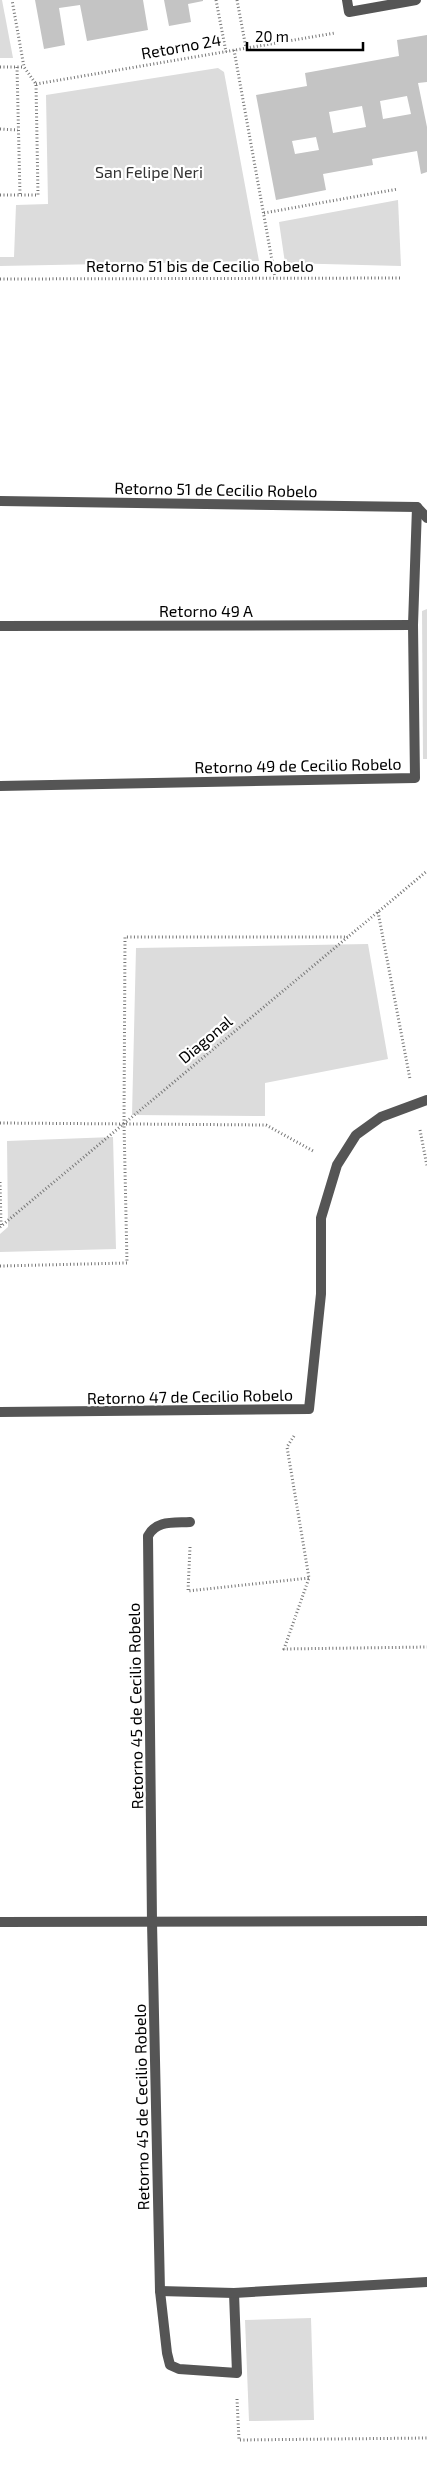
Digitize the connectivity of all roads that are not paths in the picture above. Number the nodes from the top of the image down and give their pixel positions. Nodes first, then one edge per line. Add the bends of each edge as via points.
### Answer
1 (347, 0) edge
2 (416, 0) edge
3 (0, 501) edge
4 (417, 507) junction
5 (427, 518) edge
6 (413, 625) junction
7 (0, 626) edge
8 (427, 777) edge
9 (415, 778) junction
10 (0, 786) edge
11 (427, 1100) edge
12 (0, 1412) edge
13 (190, 1522) road end
14 (427, 1921) edge
15 (0, 1922) edge
16 (152, 1922) junction
17 (427, 2282) edge
18 (160, 2291) junction
19 (234, 2293) junction

1 - 2 street via 349,12
3 - 4 street, Retorno 51 de Cecilio Robelo
4 - 5 street
4 - 6 street, Retorno 49 de Cecilio Robelo
6 - 7 street, Retorno 49 A
6 - 9 street, Retorno 49 de Cecilio Robelo
8 - 9 street
9 - 10 street, Retorno 49 de Cecilio Robelo
11 - 12 street, Retorno 47 de Cecilio Robelo via 381,1117 356,1134 337,1165 321,1218 321,1294 308,1409
13 - 16 street, Retorno 45 de Cecilio Robelo via 159,1525 148,1536
14 - 16 street
15 - 16 street
16 - 18 street, Retorno 45 de Cecilio Robelo
17 - 19 street
18 - 19 street
18 - 19 street, Retorno 45 de Cecilio Robelo via 170,2365 179,2369 238,2373

